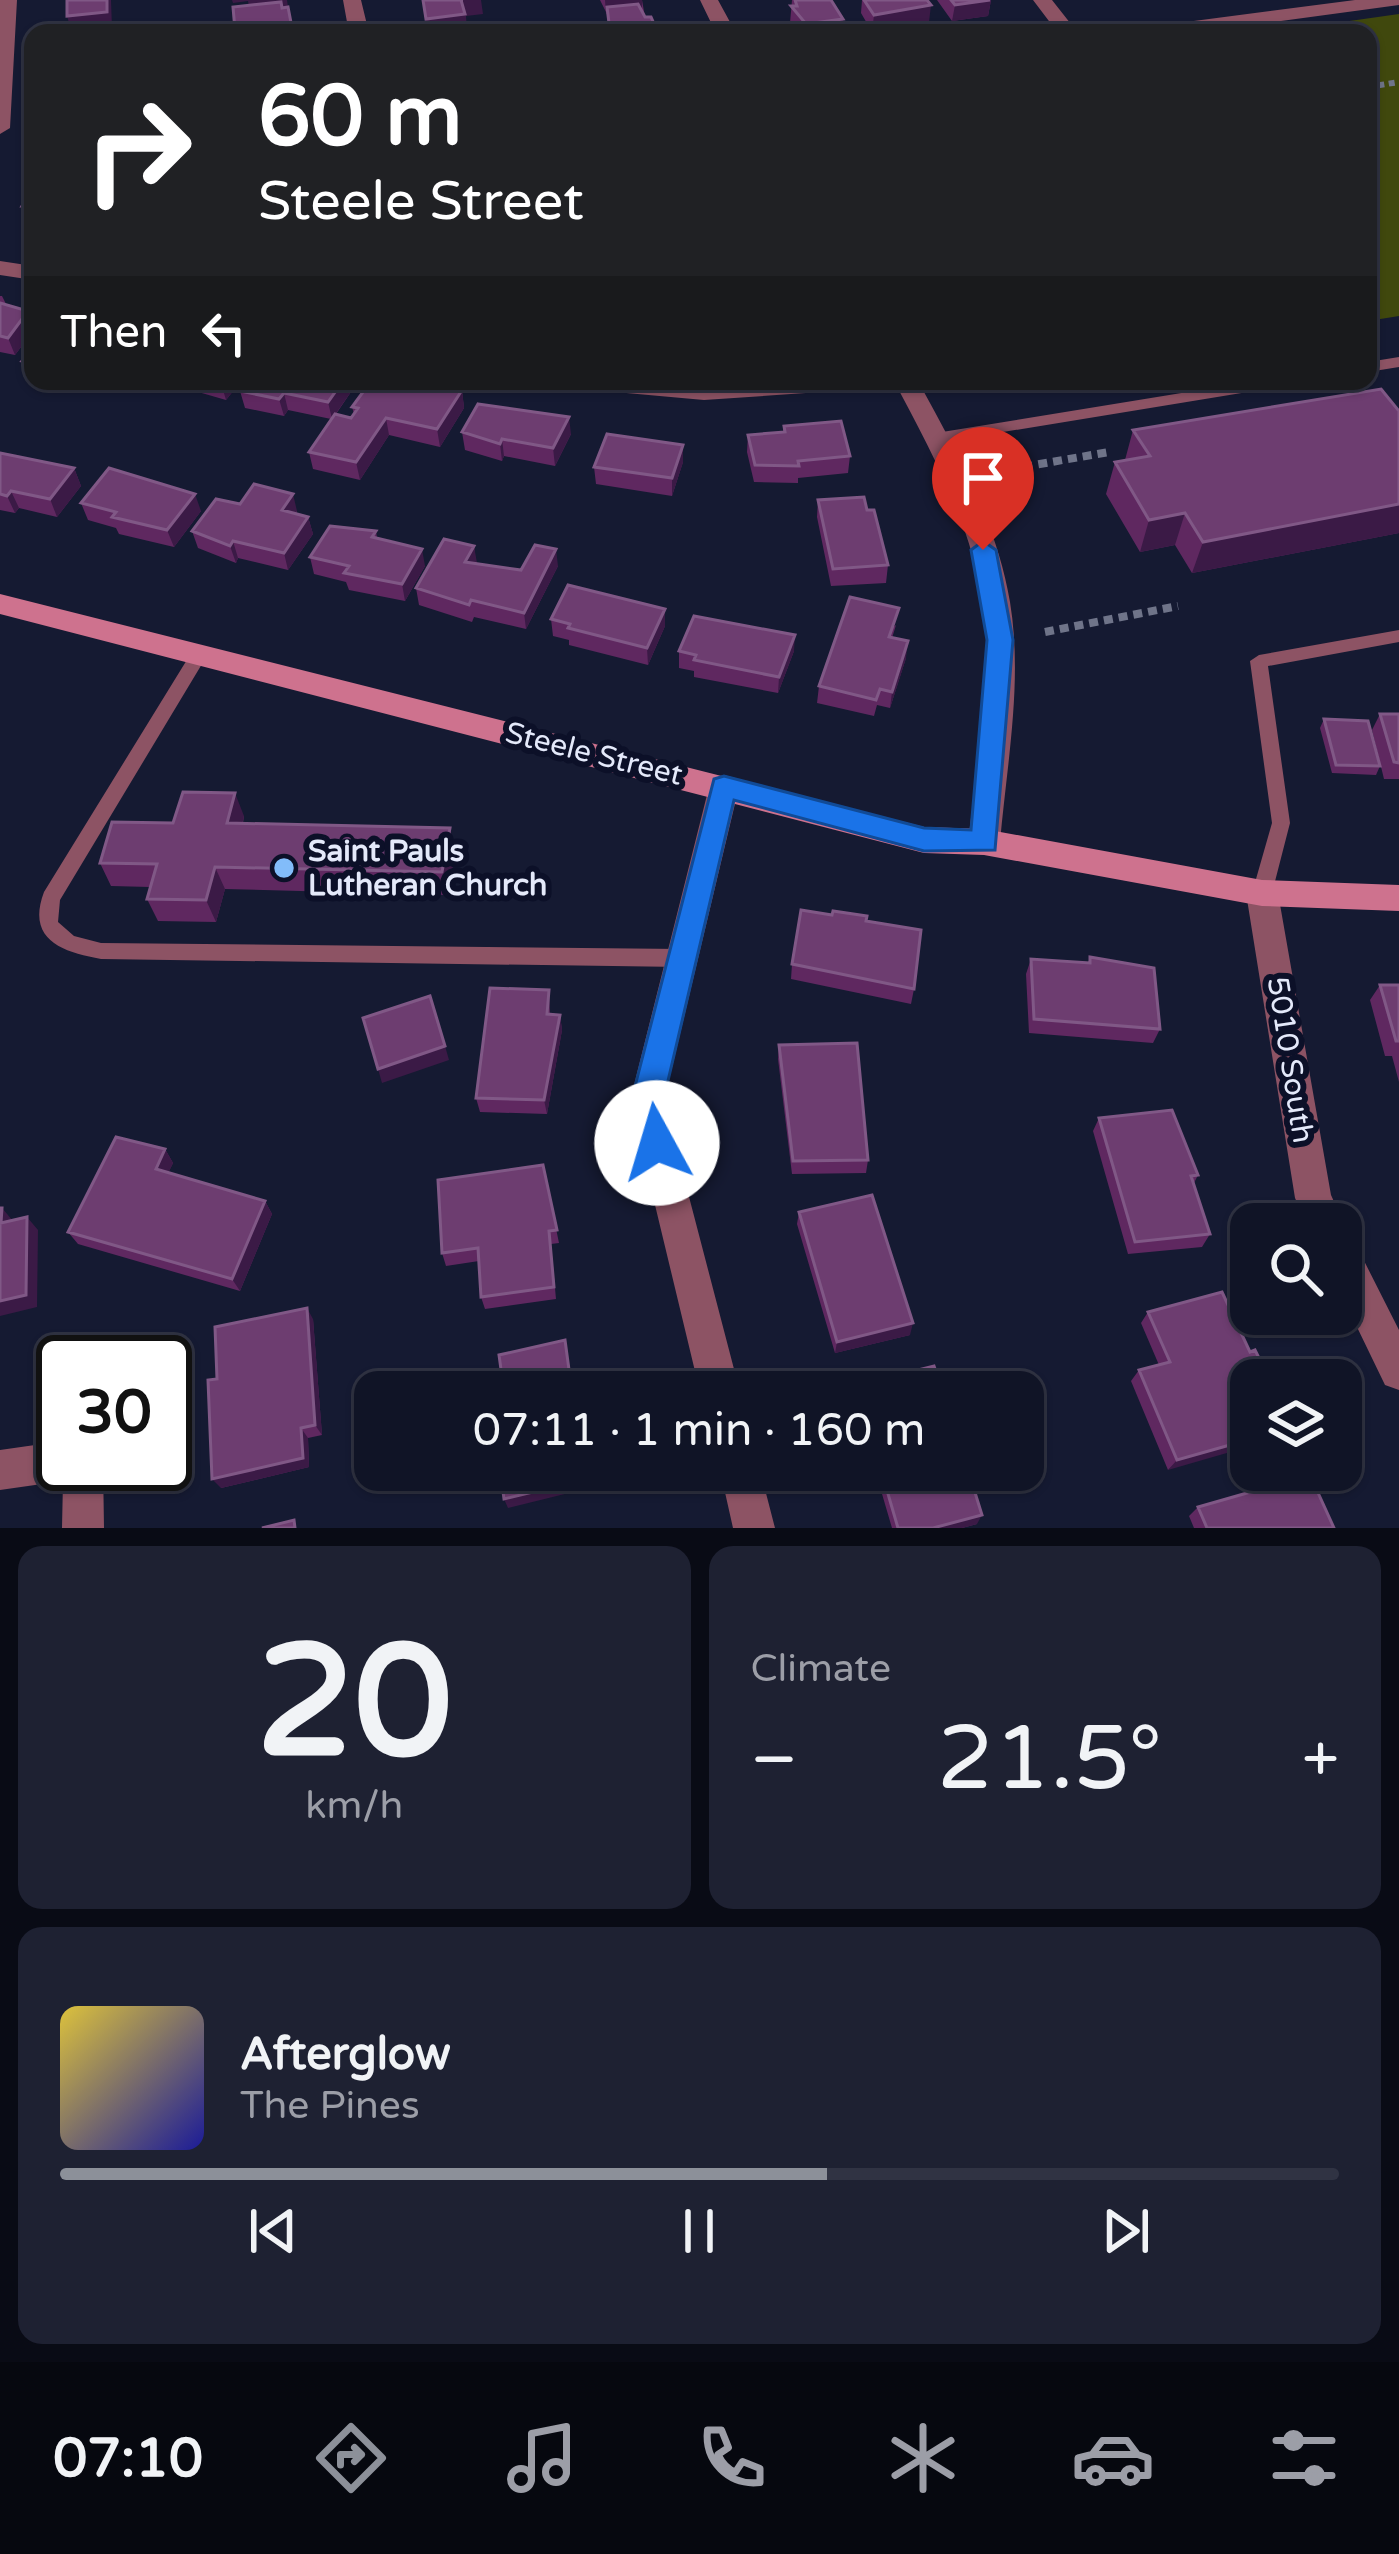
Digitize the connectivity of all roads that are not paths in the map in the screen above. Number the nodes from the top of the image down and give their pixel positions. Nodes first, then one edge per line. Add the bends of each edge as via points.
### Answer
1 (8, 0) edge
2 (1042, 0) edge
3 (1398, 0) edge
4 (1061, 24) edge
5 (1216, 24) edge
6 (0, 128) edge
7 (682, 390) edge
8 (733, 390) edge
9 (911, 390) edge
10 (1229, 390) edge
11 (936, 438) junction
12 (0, 604) edge
13 (1399, 636) edge
14 (199, 654) junction
15 (724, 787) junction
16 (985, 842) junction
17 (1262, 893) junction
18 (1399, 898) edge
19 (682, 958) junction
20 (1316, 1203) edge
21 (1362, 1297) edge
22 (715, 1371) edge
23 (1399, 1371) edge
24 (36, 1465) edge
25 (0, 1470) edge
26 (83, 1491) edge
27 (745, 1491) edge
28 (83, 1528) edge
29 (754, 1528) edge

1 - 6 street
2 - 4 street
3 - 5 street
7 - 8 street
9 - 11 street
10 - 11 lane
11 - 16 street via 974,520 998,620
12 - 14 street, Steele Street
13 - 17 lane via 1259,661 1281,823
14 - 15 street, Steele Street
14 - 19 lane via 51,898 45,915 58,937 101,951
15 - 16 street, Steele Street via 924,839
15 - 19 street
16 - 17 street, Steele Street
17 - 18 street, Steele Street
17 - 20 street, 5010 South
19 - 22 street via 647,1102
21 - 23 street
24 - 25 street
26 - 28 street
27 - 29 street

